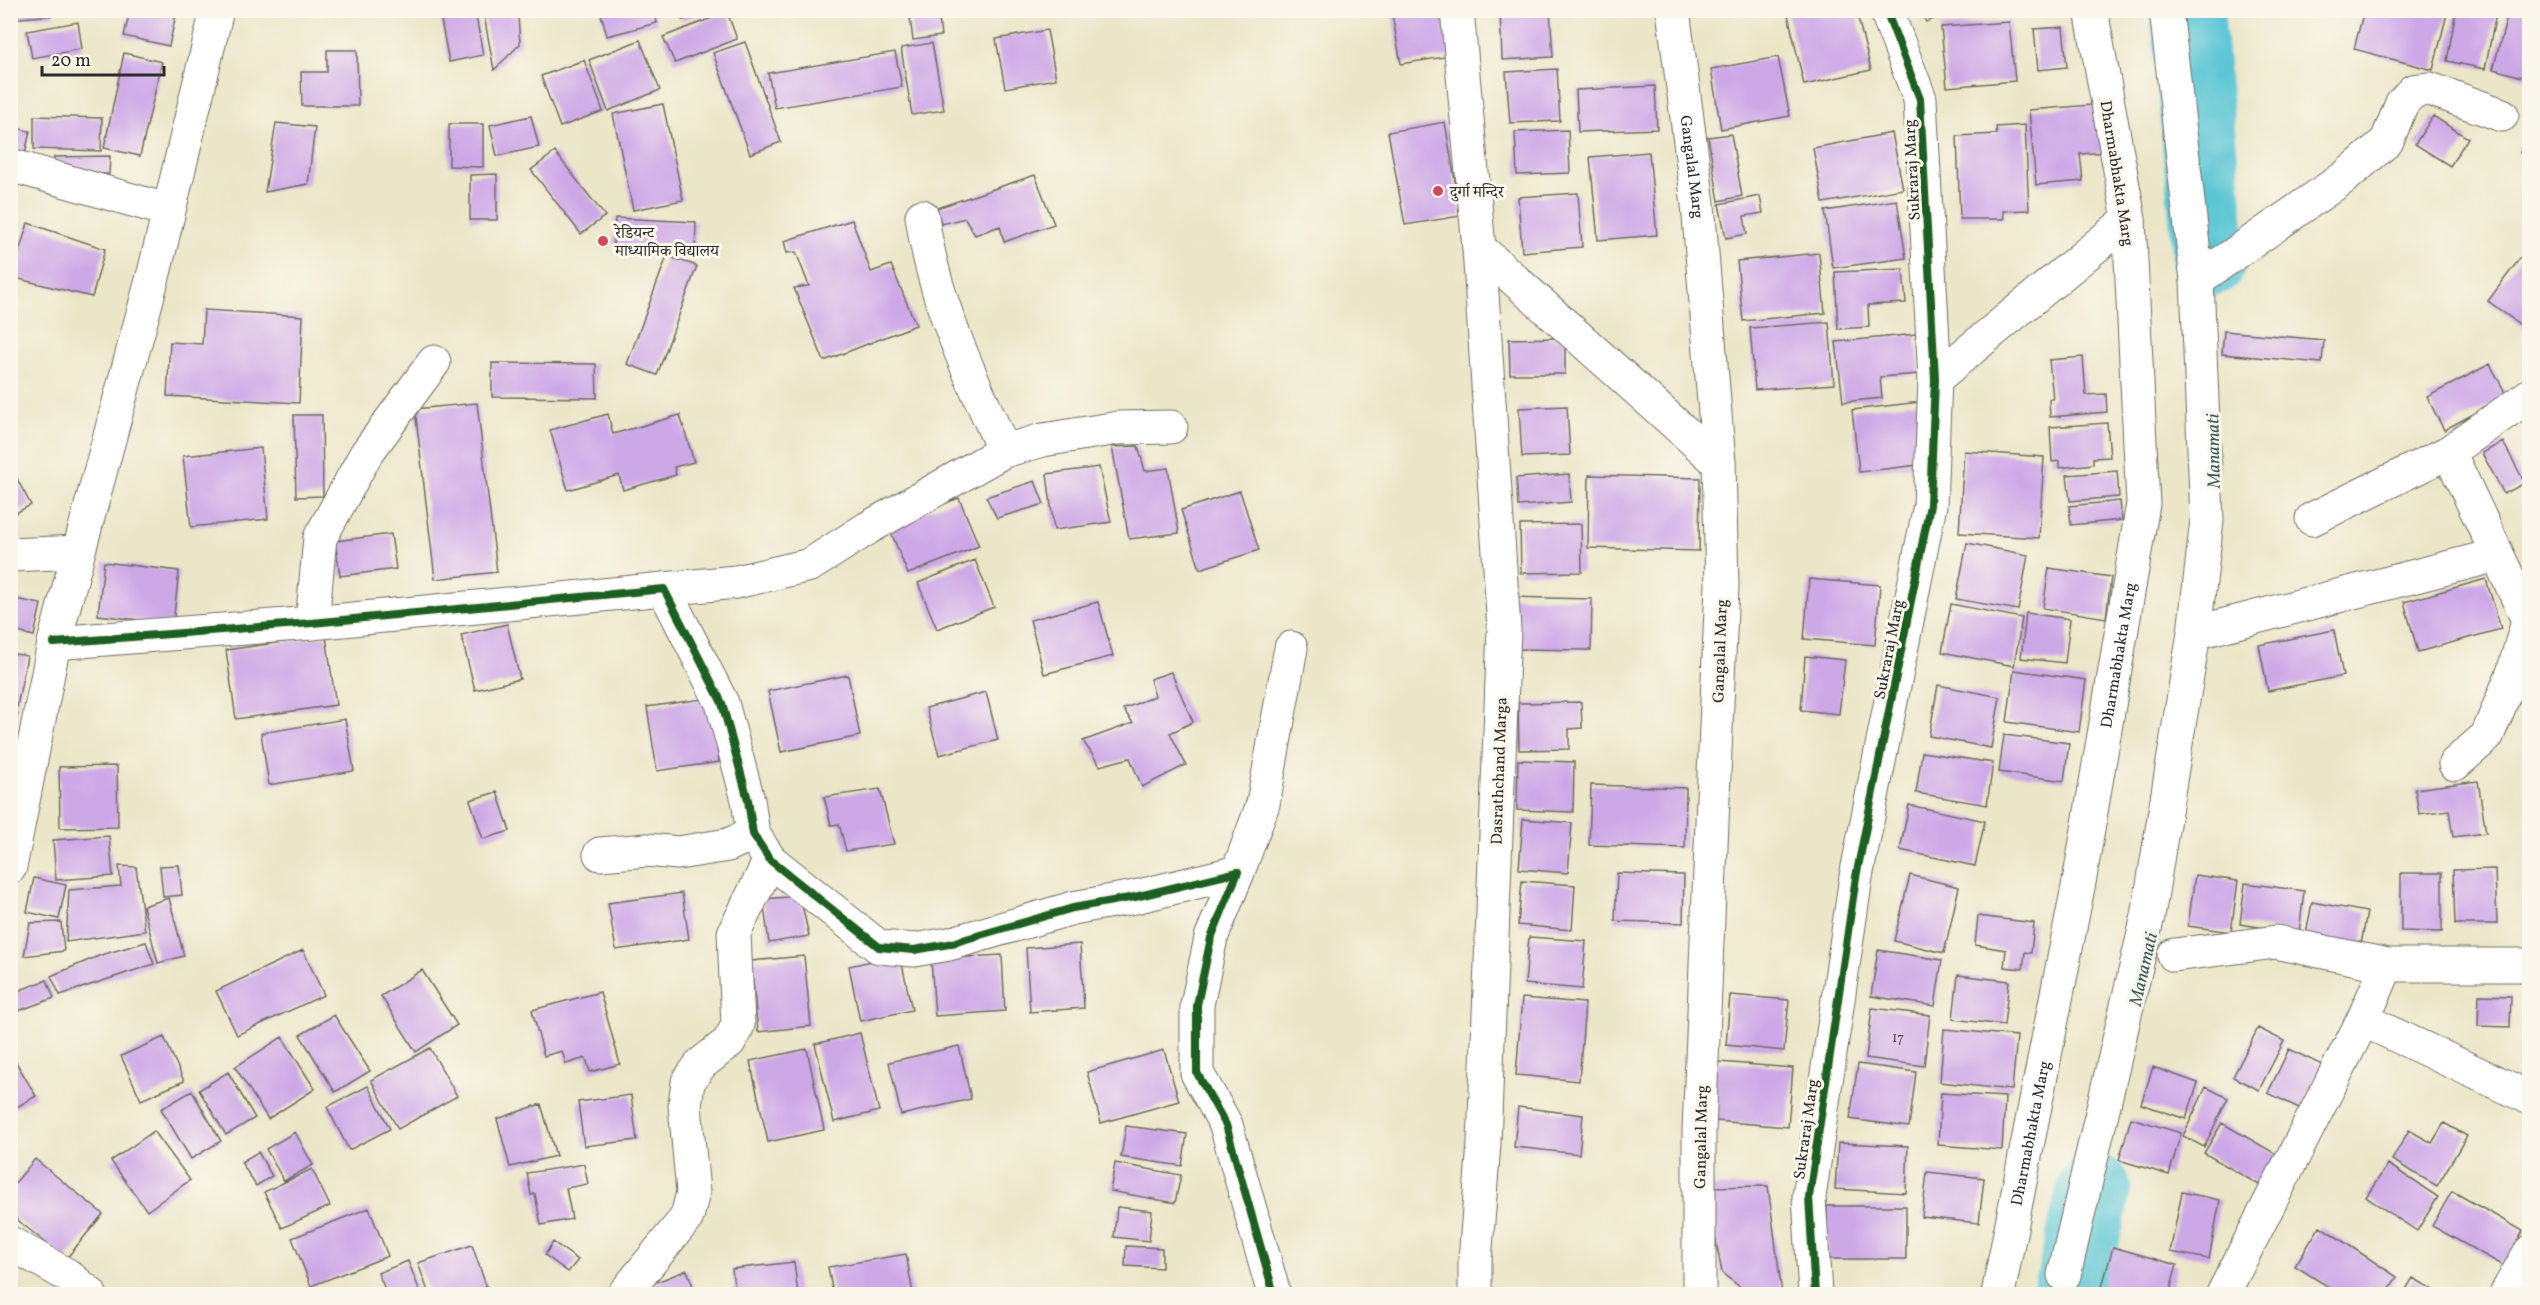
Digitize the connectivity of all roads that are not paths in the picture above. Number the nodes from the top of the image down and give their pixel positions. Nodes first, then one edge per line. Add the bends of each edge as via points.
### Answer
1 (217, 10) edge
2 (1457, 10) edge
3 (1673, 10) edge
4 (1886, 10) edge
5 (2091, 10) edge
6 (2166, 10) edge
7 (2502, 115) dead end
8 (10, 165) edge
9 (167, 210) junction
10 (922, 216) dead end
11 (2129, 219) junction
12 (1479, 248) junction
13 (2197, 280) junction
14 (434, 362) dead end
15 (1935, 379) junction
16 (2529, 395) edge
17 (1171, 427) dead end
18 (1004, 451) junction
19 (2449, 452) junction
20 (1719, 463) junction
21 (2312, 519) dead end
22 (78, 552) junction
23 (10, 555) edge
24 (2497, 555) junction
25 (664, 589) junction
26 (2529, 622) edge
27 (312, 623) junction
28 (2194, 633) junction
29 (54, 643) junction
30 (1291, 648) dead end
31 (2455, 764) dead end
32 (761, 847) junction
33 (600, 854) dead end
34 (10, 867) edge
35 (1238, 872) junction
36 (2174, 955) dead end
37 (2387, 965) junction
38 (2529, 965) edge
39 (2363, 1020) junction
40 (2529, 1098) edge
41 (10, 1243) edge
42 (2529, 1252) edge
43 (2064, 1275) dead end
44 (90, 1294) edge
45 (624, 1294) edge
46 (1274, 1294) edge
47 (1475, 1294) edge
48 (1699, 1294) edge
49 (1815, 1294) edge
50 (1998, 1294) edge
51 (2223, 1294) edge
52 (2506, 1294) edge

1 - 9 street
2 - 12 street
3 - 20 street, Gangalal Marg via 1698,204
4 - 15 street, Sukraraj Marg via 1920,99
5 - 11 street, Dharmabhakta Marg
6 - 13 street
7 - 13 street via 2430,89 2413,91 2402,103 2387,141 2345,177
8 - 9 street
9 - 22 street via 155,269
10 - 18 street via 928,259 953,336
11 - 15 street
11 - 50 street, Dharmabhakta Marg via 2143,504 2080,877
12 - 20 street
12 - 47 street, Dasrathchand Marga via 1504,629
13 - 28 street via 2207,520
14 - 27 street via 366,454 320,538
15 - 49 street, Sukraraj Marg via 1930,505 1856,878 1809,1197
16 - 19 street
17 - 18 street via 1118,428 1043,440
18 - 25 street via 868,528 810,566 736,582
19 - 21 street
19 - 24 street
20 - 48 street, Gangalal Marg via 1722,585 1699,1131
22 - 23 street
22 - 29 street
24 - 26 street
24 - 28 street
25 - 27 street
25 - 32 street via 722,703
26 - 31 street via 2487,736
27 - 29 street
28 - 43 street via 2148,916
29 - 34 street
30 - 35 street via 1263,804
32 - 33 street via 728,844 678,853 647,850
32 - 35 street via 879,947 914,950 949,944 1073,908
32 - 45 street via 734,933 738,1025 729,1042 700,1064 688,1082 685,1106 693,1192 687,1217
35 - 46 street via 1211,938 1197,1005 1197,1073 1226,1125
36 - 37 street via 2277,942
37 - 38 street
37 - 39 street
39 - 40 street
39 - 51 street
41 - 44 street via 67,1275
42 - 52 street

